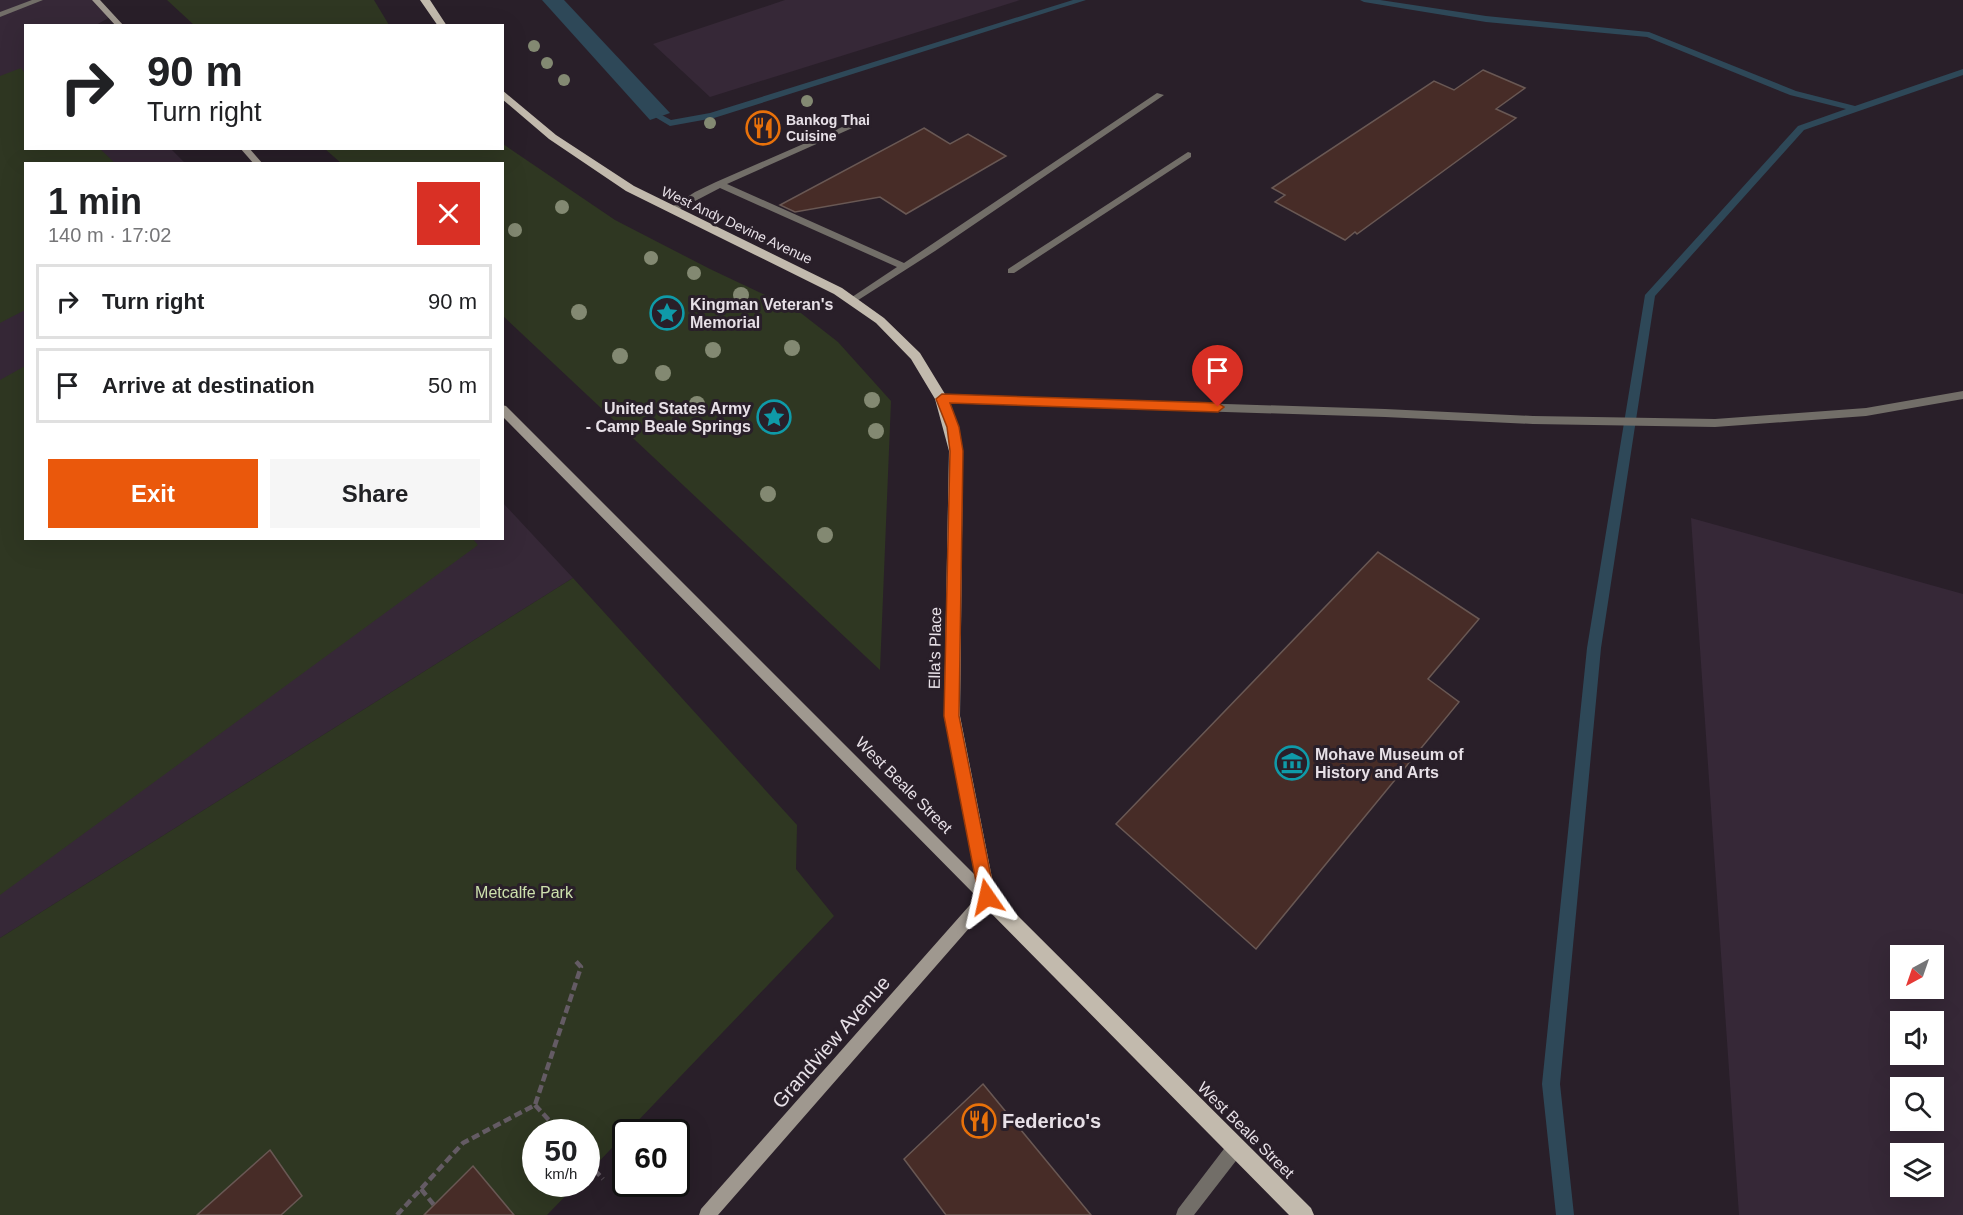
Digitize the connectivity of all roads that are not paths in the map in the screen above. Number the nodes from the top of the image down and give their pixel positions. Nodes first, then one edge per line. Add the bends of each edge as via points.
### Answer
1 (39, 0) edge
2 (96, 0) edge
3 (425, 0) edge
4 (0, 15) edge
5 (120, 24) edge
6 (442, 24) edge
7 (504, 95) edge
8 (1160, 95) dead end
9 (856, 123) dead end
10 (246, 150) edge
11 (1188, 155) dead end
12 (257, 162) edge
13 (719, 184) junction
14 (671, 210) junction
15 (905, 267) junction
16 (1011, 271) dead end
17 (852, 301) junction
18 (1963, 395) edge
19 (942, 399) junction
20 (504, 411) edge
21 (987, 897) junction
22 (1236, 1147) junction
23 (713, 1213) edge
24 (1184, 1215) edge
25 (1304, 1215) edge

1 - 4 street
2 - 5 main road
3 - 6 main road
7 - 14 main road, West Andy Devine Avenue via 568,149
8 - 15 street
9 - 13 street
10 - 12 main road
11 - 16 street
13 - 14 street
13 - 15 street
14 - 17 main road, West Andy Devine Avenue via 826,283
15 - 17 street
17 - 19 main road, West Andy Devine Avenue via 897,333 912,349
18 - 19 street via 1866,412 1715,423
19 - 21 main road, Ella's Place via 953,427 956,451 952,716
20 - 21 main road, West Beale Street
21 - 22 main road, West Beale Street
21 - 23 main road, Grandview Avenue
22 - 24 street
22 - 25 main road, West Beale Street

